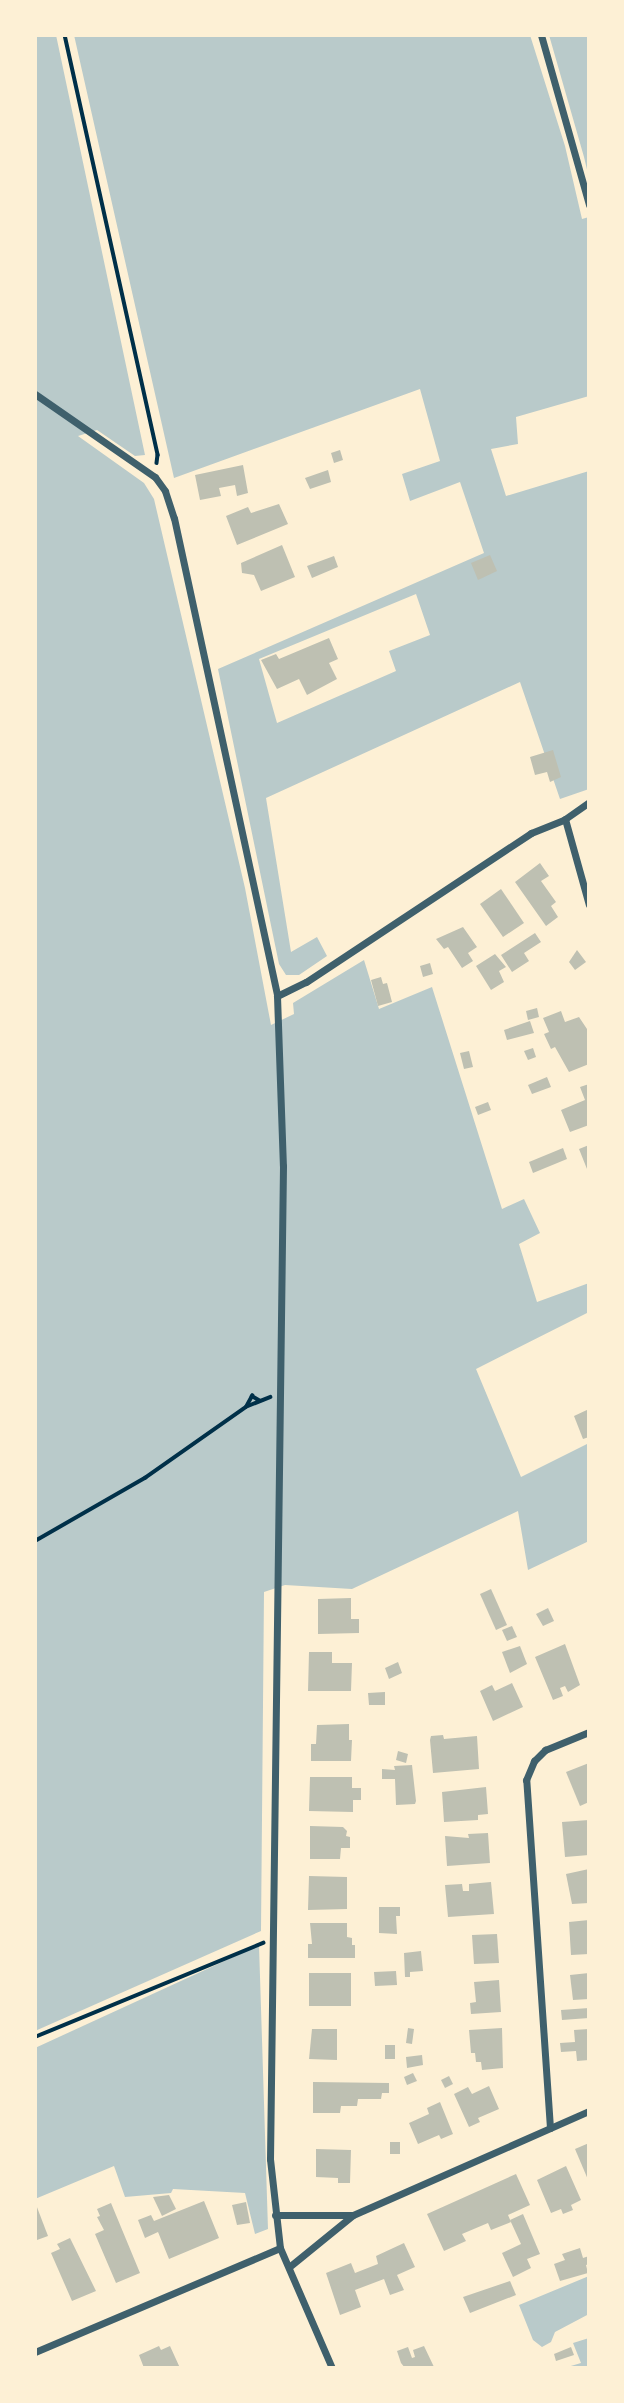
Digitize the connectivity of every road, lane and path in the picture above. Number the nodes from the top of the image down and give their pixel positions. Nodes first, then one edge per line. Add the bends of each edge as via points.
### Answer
1 (65, 35) edge
2 (541, 35) edge
3 (589, 205) edge
4 (35, 394) edge
5 (155, 477) junction
6 (589, 802) edge
7 (565, 819) junction
8 (589, 905) edge
9 (277, 996) junction
10 (279, 1396) junction
11 (35, 1541) edge
12 (589, 1732) edge
13 (272, 1941) junction
14 (35, 2037) edge
15 (589, 2111) edge
16 (550, 2128) junction
17 (275, 2215) junction
18 (353, 2216) junction
19 (280, 2248) junction
20 (289, 2267) junction
21 (35, 2352) edge
22 (332, 2368) edge

1 - 5 path via 158,455
2 - 3 street
4 - 5 street
5 - 9 street via 174,518
6 - 7 street
7 - 8 street
7 - 9 street via 531,833 306,982
9 - 10 street via 283,1166
10 - 11 path via 259,1400 252,1396 246,1407 145,1478
10 - 13 street
12 - 16 street via 545,1750 526,1780
13 - 14 path
13 - 17 street via 270,2159
15 - 16 street
16 - 18 street
17 - 18 street
17 - 19 street
18 - 20 street
19 - 20 street
19 - 21 street
20 - 22 street

